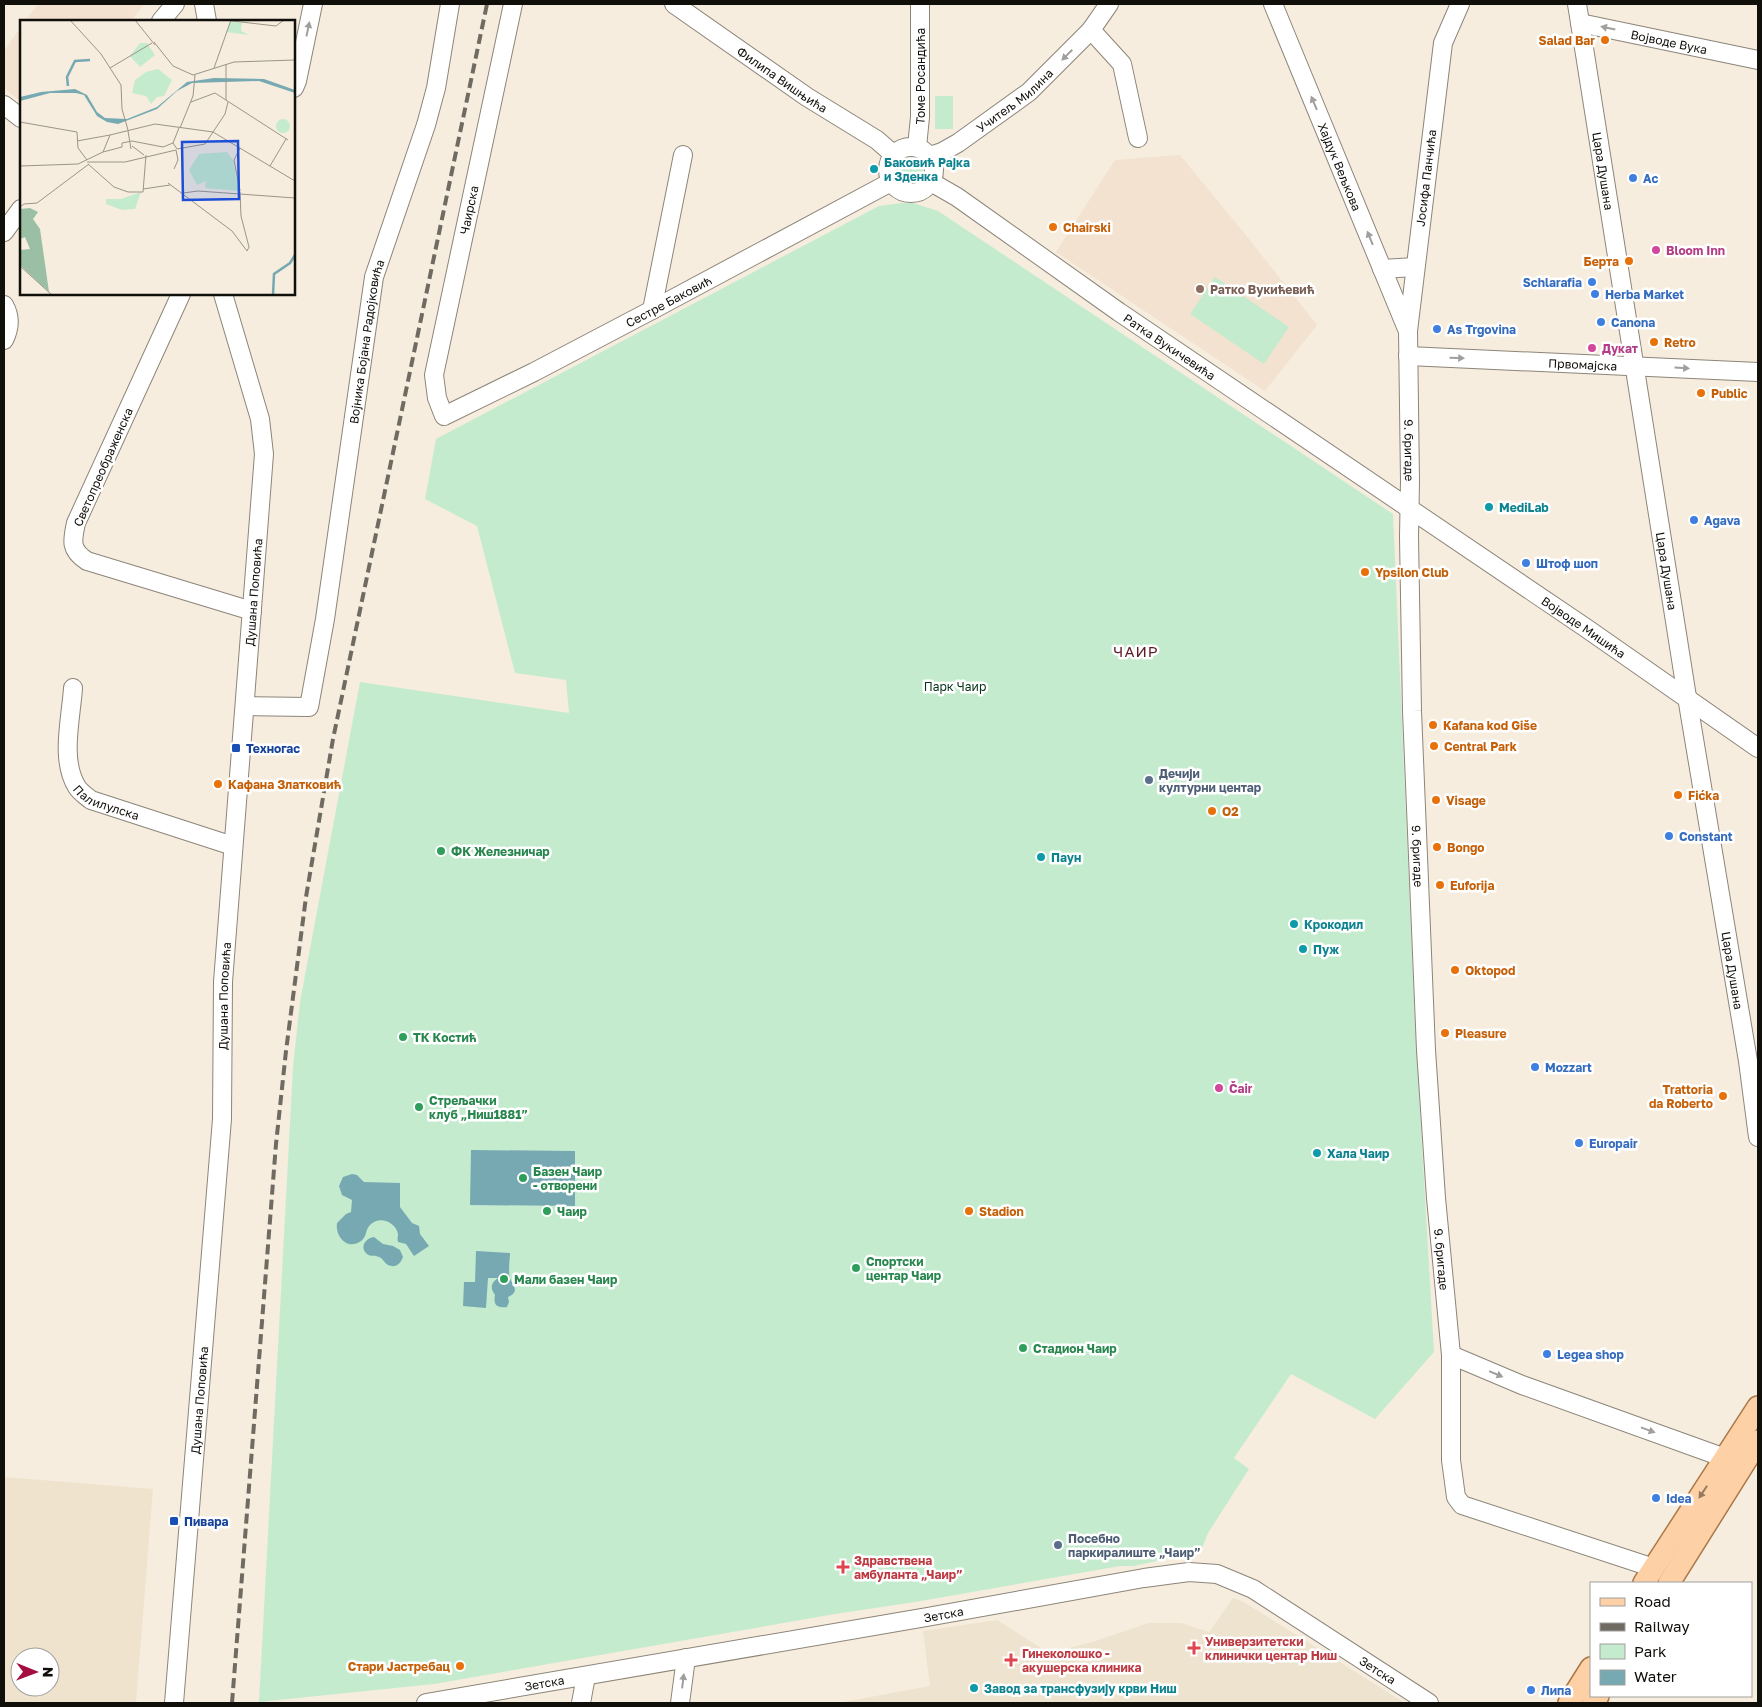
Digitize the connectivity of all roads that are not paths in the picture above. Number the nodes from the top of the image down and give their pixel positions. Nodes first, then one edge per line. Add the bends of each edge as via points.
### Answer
1 (175, 4) edge
2 (204, 4) edge
3 (313, 4) edge
4 (450, 4) edge
5 (513, 4) edge
6 (674, 4) edge
7 (920, 4) edge
8 (1109, 4) edge
9 (1273, 4) edge
10 (1460, 4) edge
11 (1577, 4) edge
12 (162, 20) edge
13 (207, 20) edge
14 (1580, 23) junction
15 (1091, 30) junction
16 (1758, 60) edge
17 (295, 86) edge
18 (4, 106) edge
19 (20, 117) edge
20 (1138, 138) dead end
21 (924, 152) junction
22 (893, 154) junction
23 (683, 155) dead end
24 (891, 182) junction
25 (931, 182) junction
26 (20, 210) edge
27 (4, 232) edge
28 (1415, 267) junction
29 (1382, 269) junction
30 (181, 295) edge
31 (223, 295) edge
32 (4, 305) edge
33 (652, 310) junction
34 (1408, 331) junction
35 (4, 340) edge
36 (1408, 356) junction
37 (1634, 366) junction
38 (1758, 372) edge
39 (444, 416) joint
40 (1409, 508) junction
41 (252, 611) junction
42 (73, 688) dead end
43 (1687, 697) junction
44 (245, 706) junction
45 (1758, 748) edge
46 (233, 846) junction
47 (1758, 1137) edge
48 (1451, 1355) junction
49 (1758, 1407) edge
50 (1758, 1441) edge
51 (1725, 1458) junction
52 (1649, 1575) edge
53 (1670, 1582) edge
54 (686, 1658) junction
55 (1590, 1670) edge
56 (586, 1676) junction
57 (446, 1702) edge
58 (174, 1703) edge
59 (426, 1703) edge
60 (581, 1703) edge
61 (680, 1703) edge
62 (1428, 1703) edge
63 (1569, 1703) edge

1 - 12 street
2 - 13 street
17 -> 3 street
4 - 44 street, Војника Бојана Радојковића via 426,126 374,277 325,619 309,707
5 - 39 street, Чаирска via 434,375 437,398
6 - 22 street, Филипа Вишњића via 807,97 877,140
7 - 21 street, Томе Росандића via 920,117
8 - 15 street, Учитељ Милина
29 -> 9 street, Хајдук Вељкова
10 - 28 street, Јосифа Панчића via 1443,43
11 - 14 street, Цара Душана
16 -> 14 street, Војводе Вука
14 - 37 street, Цара Душана
15 - 20 street via 1122,64
15 -> 21 street, Учитељ Милина via 1029,92 958,143 942,152
18 - 19 street
21 - 22 street via 904,147
21 - 25 street via 935,169
22 - 24 street via 888,168
23 - 33 street
24 - 25 street via 908,193 921,191
24 - 33 street, Сестре Баковић
25 - 40 street, Ратка Вукичевића
26 - 27 street
28 - 29 street
28 - 34 street, Јосифа Панчића
29 - 34 street, Хајдук Вељкова
30 - 41 street, Светопреображенска via 76,523 74,547 87,561
31 - 41 street, Душана Поповића via 263,438
32 - 35 street via 9,326
33 - 39 street, Сестре Баковић
34 - 36 street, Јосифа Панчића
36 -> 37 street, Првомајска
36 - 40 street, 9. бригаде
37 -> 38 street, Првомајска
37 - 43 street, Цара Душана
40 - 43 street, Војводе Мишића
40 - 48 street, 9. бригаде via 1412,711 1426,1050
41 - 44 street, Душана Поповића
42 - 46 street, Палилулска via 68,750 69,770 78,789 91,800
43 - 45 street, Војводе Мишића
43 - 47 street, Цара Душана
44 - 46 street, Душана Поповића
46 - 58 street, Душана Поповића via 222,982 222,1119
48 -> 51 street
48 - 52 street, 9. бригаде via 1451,1460 1458,1501
49 - 51 main road
50 - 53 main road
51 -> 52 main road
54 - 56 street, Зетска
61 -> 54 street
54 - 62 street, Зетска via 1189,1572 1218,1574 1253,1589
55 - 63 main road
56 - 57 street, Зетска
56 - 60 street
57 - 59 street, Зетска

